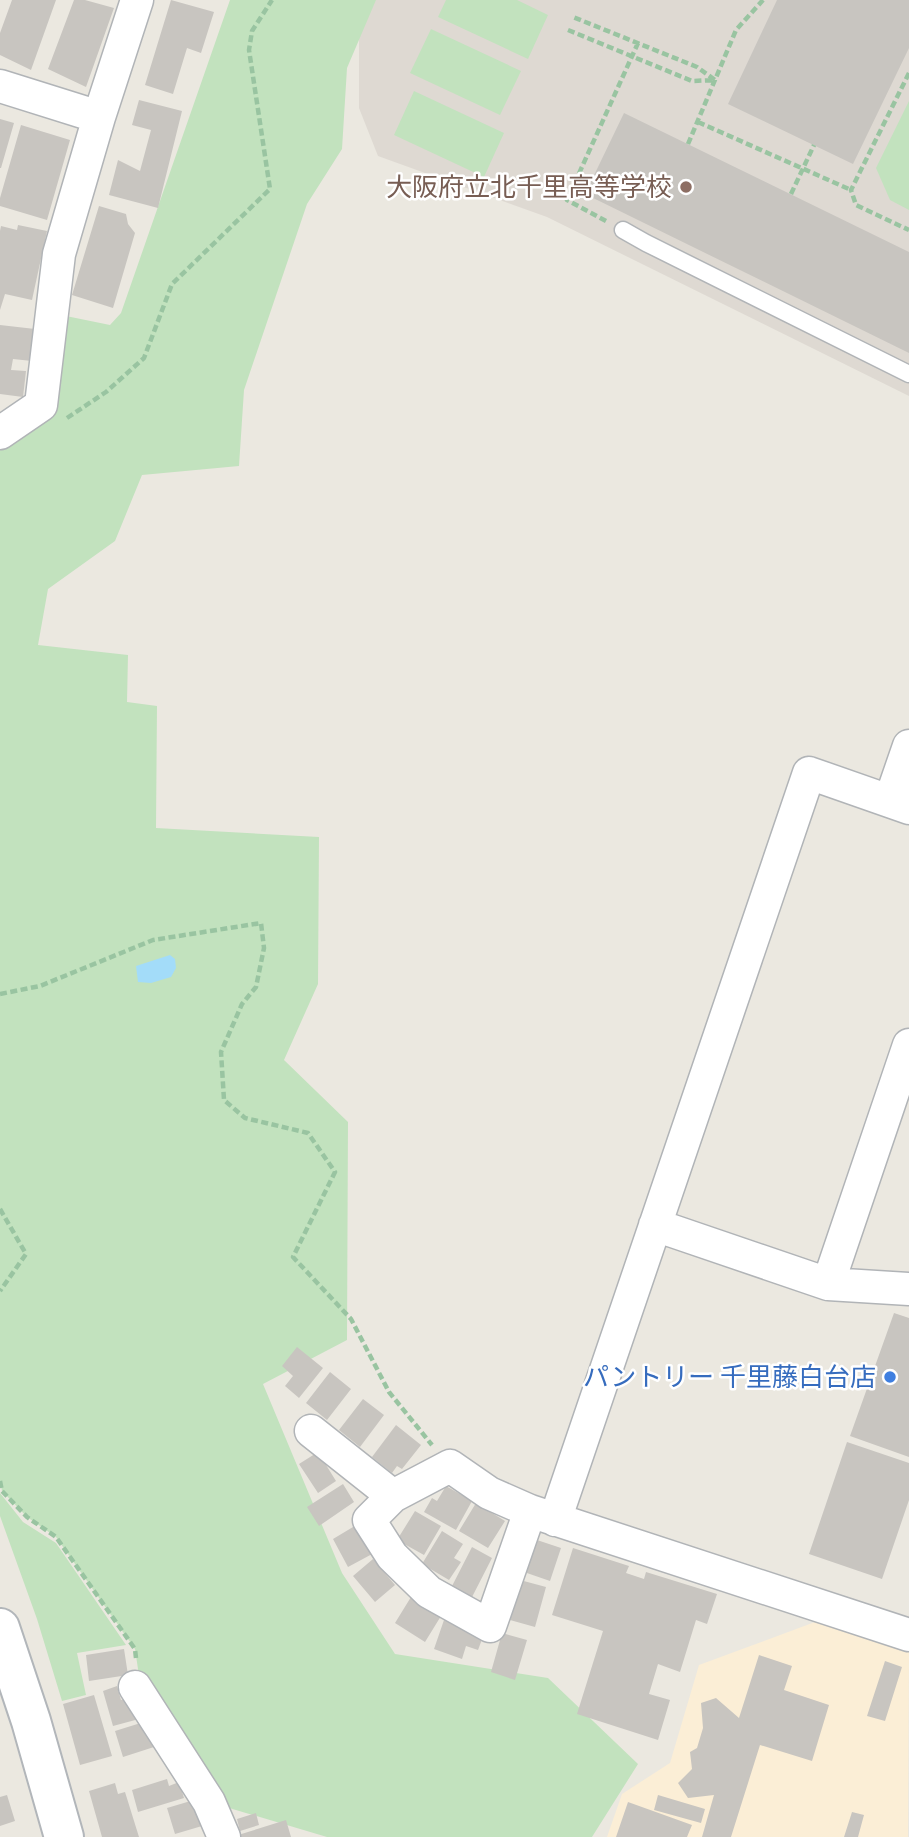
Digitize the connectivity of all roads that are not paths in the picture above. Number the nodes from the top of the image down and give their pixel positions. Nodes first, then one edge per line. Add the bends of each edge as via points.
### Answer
1 (137, 0) edge
2 (0, 86) edge
3 (99, 117) junction
4 (623, 230) road end
5 (909, 374) edge
6 (0, 433) edge
7 (909, 746) edge
8 (899, 805) edge
9 (909, 1045) edge
10 (655, 1226) junction
11 (828, 1284) junction
12 (909, 1289) edge
13 (311, 1431) dead end
14 (393, 1496) junction
15 (542, 1516) junction
16 (0, 1628) edge
17 (909, 1635) edge
18 (135, 1687) road end
19 (218, 1835) edge
20 (64, 1837) edge

1 - 3 street
2 - 3 street
3 - 6 street via 59,254 41,405
4 - 5 lane
7 - 8 street
8 - 10 street via 809,773
9 - 11 street
10 - 11 street
10 - 15 street
11 - 12 street
13 - 14 street
14 - 15 street via 450,1466 489,1493
14 - 15 street via 369,1520 392,1556 429,1592 490,1626
15 - 17 street
16 - 20 street
18 - 19 street via 209,1802

